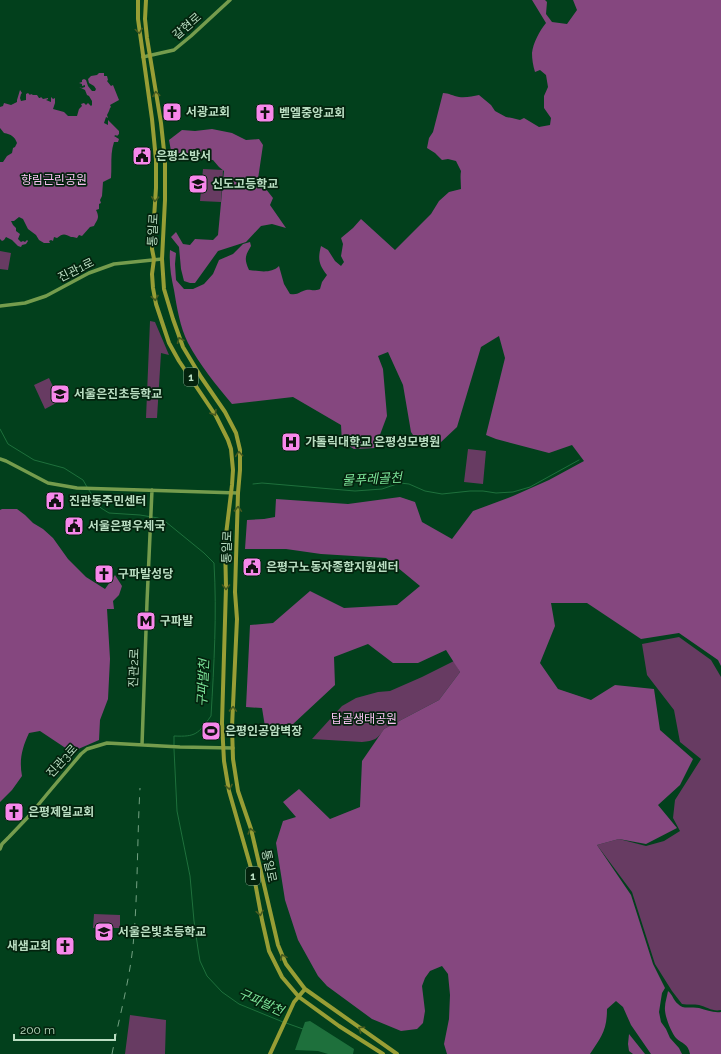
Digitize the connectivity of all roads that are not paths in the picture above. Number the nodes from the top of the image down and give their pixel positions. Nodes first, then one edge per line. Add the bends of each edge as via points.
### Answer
1 (138, 0) edge
2 (146, 0) edge
3 (230, 0) edge
4 (150, 56) junction
5 (143, 57) junction
6 (154, 259) junction
7 (162, 259) junction
8 (0, 306) edge
9 (0, 459) edge
10 (152, 490) junction
11 (231, 493) junction
12 (238, 493) junction
13 (142, 745) junction
14 (222, 748) junction
15 (234, 748) junction
16 (0, 849) edge
17 (305, 990) junction
18 (299, 997) junction
19 (270, 1054) edge
20 (383, 1054) edge
21 (397, 1054) edge

1 -> 5 main road, 통일로 / 1
2 - 4 main road, 통일로 / 1 via 145,19
3 - 4 street, 갈현로 via 174,50
4 - 5 street, 갈현로
7 -> 4 main road, 통일로 / 1 via 165,160
5 -> 6 main road, 통일로 / 1 via 156,160 152,249
6 - 7 street, 진관1로
6 - 8 street, 진관1로 via 114,264 89,272 46,296 25,303
6 -> 11 main road, 통일로 / 1 via 153,288 169,343 216,416 231,449
12 -> 7 main road, 통일로 / 1 via 240,450 236,433 189,357 179,336 164,289
9 - 10 street via 59,486 82,489
10 - 11 street
10 - 13 street, 진관2로
11 - 12 street
11 -> 14 main road, 통일로 / 1 via 225,543
15 -> 12 main road, 통일로 / 1 via 232,727
13 - 14 street, 진관3로
13 - 16 street, 진관3로 via 107,743 87,749
14 - 15 street
14 -> 18 main road, 통일로 / 1 via 229,791 255,882 269,951 282,977
17 -> 15 main road, 통일로 / 1 via 286,964 278,945 251,829 238,791 233,759
17 - 18 main road
21 -> 17 main road, 통일로 / 1
18 - 19 main road via 294,1002
18 - 20 main road, 통일로 / 1

